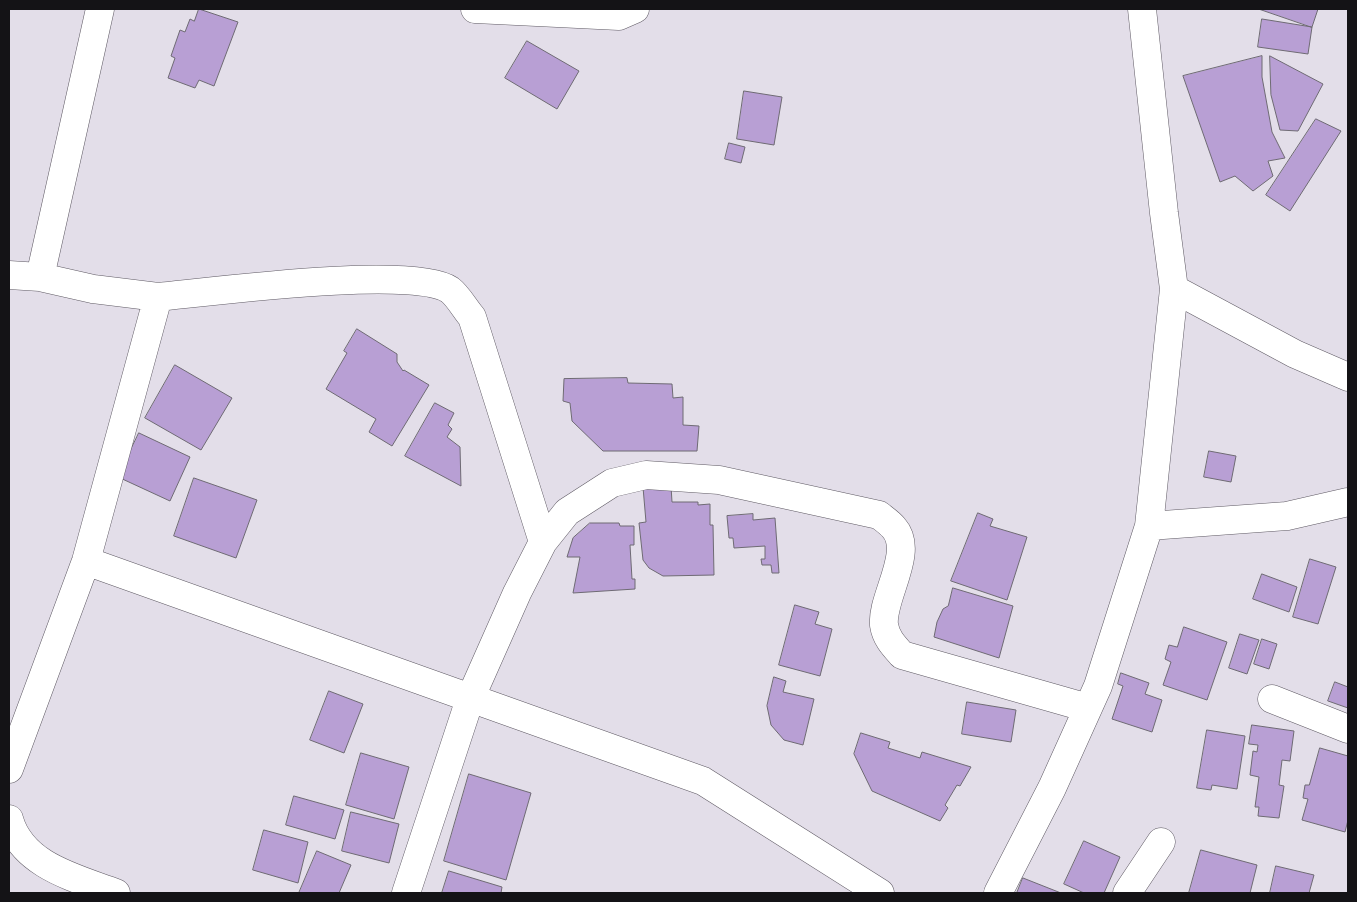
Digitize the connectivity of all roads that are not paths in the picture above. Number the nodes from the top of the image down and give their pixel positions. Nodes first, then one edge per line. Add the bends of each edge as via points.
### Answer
1 (100, 9) edge
2 (475, 9) edge
3 (635, 9) edge
4 (1142, 9) edge
5 (9, 275) edge
6 (40, 277) junction
7 (1174, 289) junction
8 (158, 297) junction
9 (1348, 377) edge
10 (1348, 502) edge
11 (1150, 526) junction
12 (543, 542) junction
13 (86, 561) junction
14 (470, 699) junction
15 (1272, 699) dead end
16 (1088, 708) junction
17 (1348, 729) edge
18 (9, 769) edge
19 (9, 819) edge
20 (1161, 842) dead end
21 (116, 893) edge
22 (406, 893) edge
23 (880, 893) edge
24 (998, 893) edge
25 (1127, 893) edge

1 - 6 street
2 - 3 street via 619,16
4 - 7 street
5 - 6 street
6 - 8 street
7 - 9 street via 1295,354
7 - 11 street
8 - 12 street via 359,279 415,280 450,290 472,317
8 - 13 street
10 - 11 street via 1287,516
11 - 16 street
12 - 14 street
12 - 16 street via 567,512 612,483 646,475 719,480 879,515 895,529 901,544 884,627 891,643 902,655
13 - 14 street
13 - 18 street
14 - 22 street
14 - 23 street via 703,781
15 - 17 street
16 - 24 street via 1052,788
19 - 21 street via 23,848 50,868
20 - 25 street

